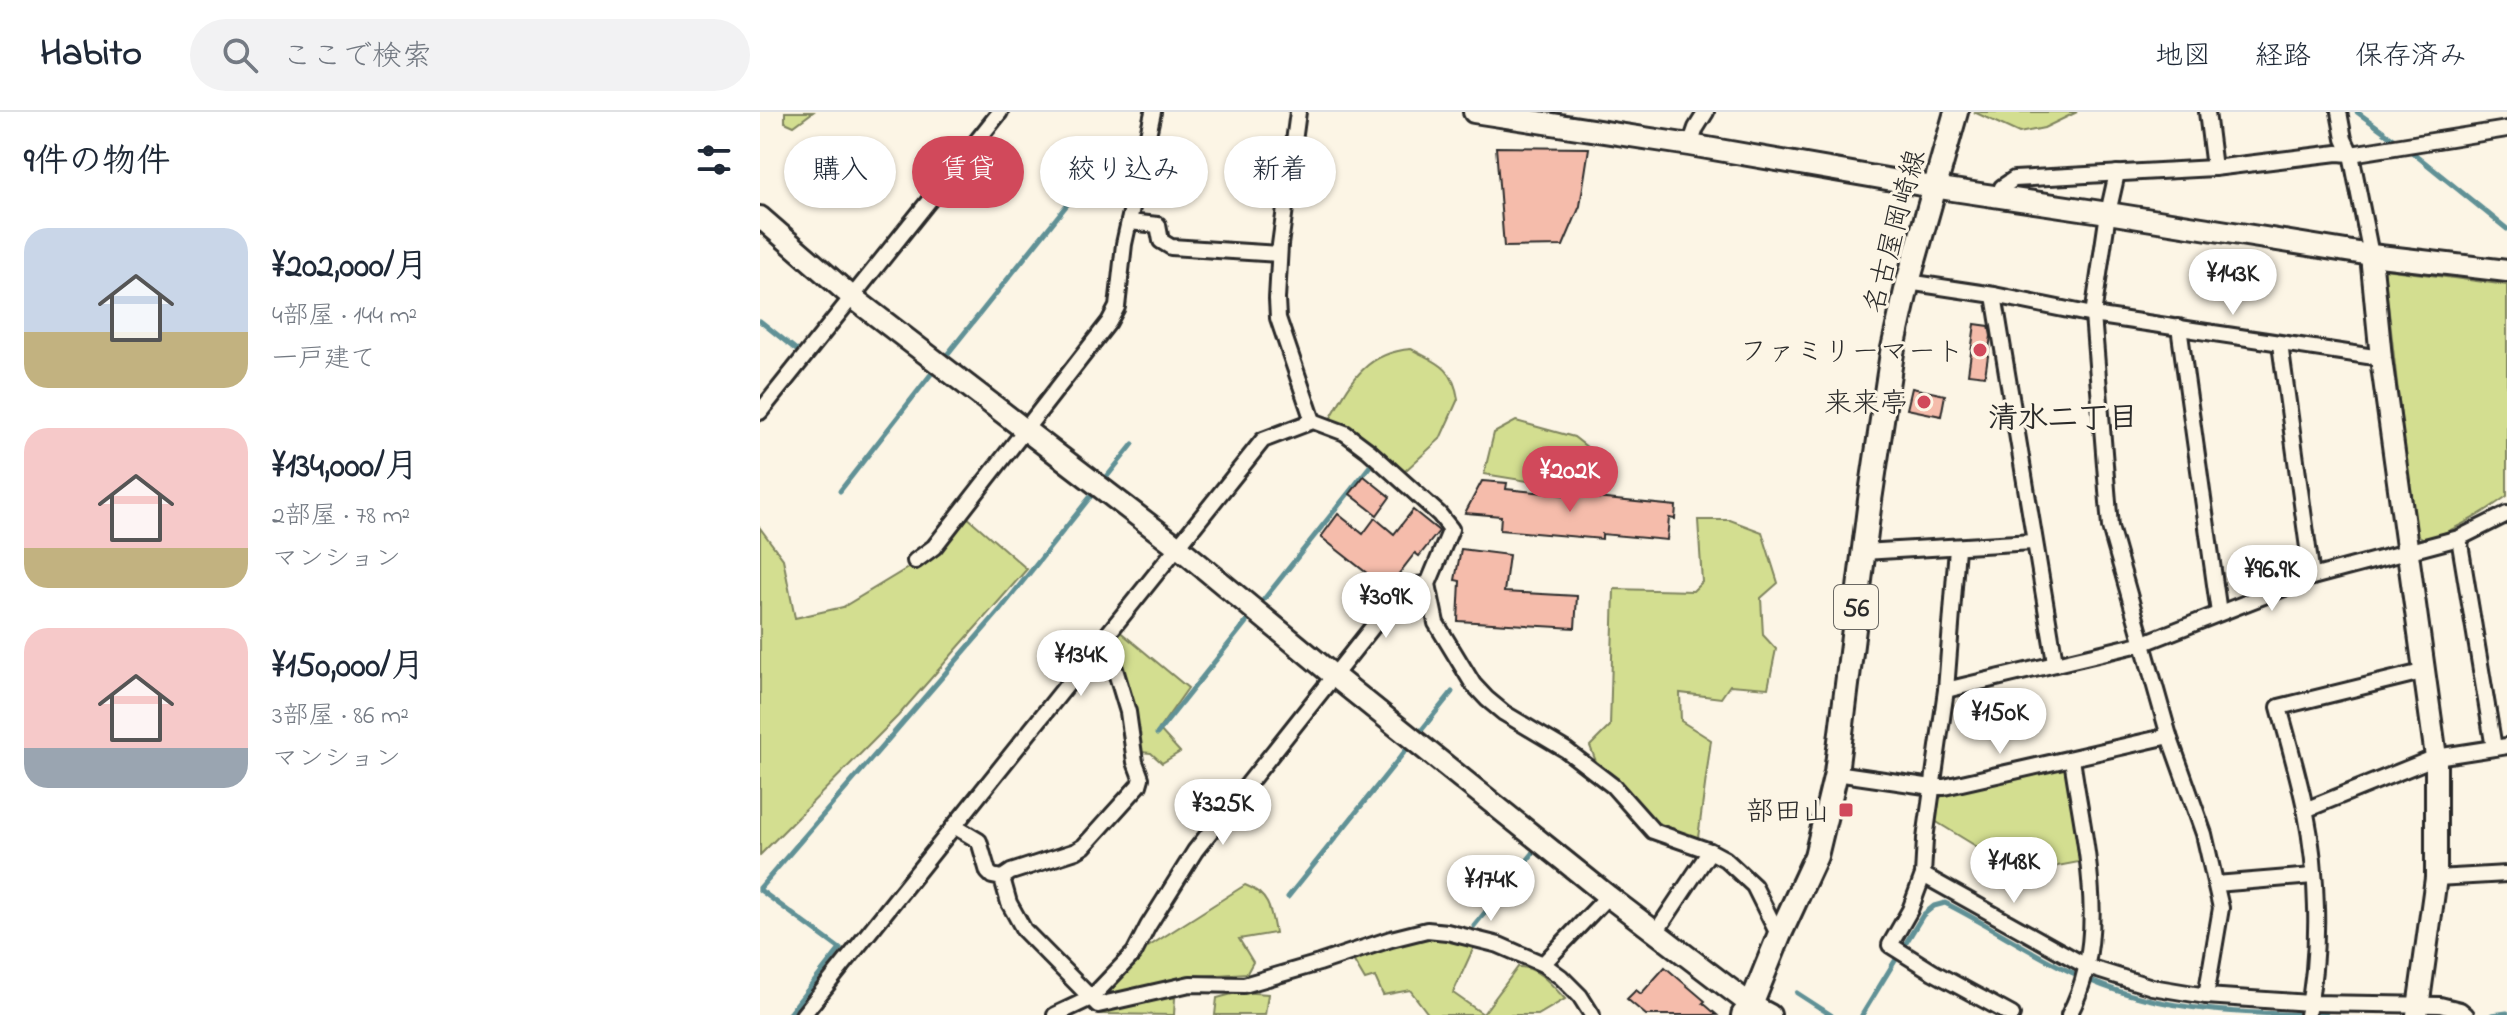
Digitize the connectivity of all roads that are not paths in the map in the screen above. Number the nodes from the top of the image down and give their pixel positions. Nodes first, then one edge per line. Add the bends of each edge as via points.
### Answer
1 (1000, 112) edge
2 (1153, 112) edge
3 (1298, 112) edge
4 (1474, 112) edge
5 (1706, 112) edge
6 (1956, 112) edge
7 (2207, 112) edge
8 (2339, 112) edge
9 (1528, 116) edge
10 (2507, 129) edge
11 (1690, 145) junction
12 (2351, 154) junction
13 (2214, 168) junction
14 (2117, 173) junction
15 (1933, 187) junction
16 (1998, 197) junction
17 (2108, 213) junction
18 (760, 217) edge
19 (1129, 222) junction
20 (1279, 254) junction
21 (2371, 255) junction
22 (2507, 271) edge
23 (1908, 282) junction
24 (1994, 295) junction
25 (852, 297) junction
26 (2093, 315) junction
27 (2179, 327) junction
28 (2280, 344) junction
29 (2381, 358) junction
30 (760, 412) edge
31 (1313, 421) junction
32 (1024, 430) junction
33 (2507, 514) edge
34 (2459, 538) junction
35 (2033, 542) junction
36 (1177, 546) junction
37 (1957, 548) junction
38 (1863, 552) junction
39 (2409, 552) junction
40 (915, 561) dead end
41 (2312, 577) junction
42 (1428, 584) junction
43 (2219, 613) junction
44 (1103, 640) junction
45 (2144, 643) junction
46 (2055, 662) junction
47 (2426, 671) junction
48 (1333, 675) junction
49 (1946, 690) junction
50 (2169, 736) junction
51 (2501, 747) edge
52 (2436, 757) junction
53 (2072, 759) junction
54 (1836, 773) junction
55 (1932, 787) junction
56 (2305, 810) junction
57 (954, 826) junction
58 (1710, 851) junction
59 (2507, 874) edge
60 (1923, 875) junction
61 (2313, 876) junction
62 (1002, 878) junction
63 (2436, 878) junction
64 (2216, 884) junction
65 (1608, 896) junction
66 (1656, 932) junction
67 (1779, 936) junction
68 (1543, 964) junction
69 (2088, 967) junction
70 (2206, 996) junction
71 (1091, 998) junction
72 (2308, 1009) edge
73 (2419, 1009) edge
74 (1755, 1012) edge
75 (803, 1015) edge
76 (1055, 1015) edge
77 (1592, 1015) edge
78 (2012, 1015) edge
79 (2069, 1015) edge
80 (2466, 1015) edge

1 - 25 street
2 - 19 street
3 - 20 street
4 - 9 street
5 - 11 street
6 - 15 main road, 名古屋岡崎線 / 56
7 - 13 street
8 - 12 street
9 - 11 street
10 - 12 street
11 - 15 street
12 - 13 street
12 - 21 street
13 - 14 street
14 - 16 street via 2014,179
14 - 17 street
15 - 16 street
15 - 23 main road, 名古屋岡崎線 / 56
16 - 17 street
17 - 21 street
17 - 26 street
18 - 25 street
19 - 20 street via 1158,225 1161,241 1171,247
19 - 32 street via 1117,307
20 - 31 street via 1278,318
21 - 22 street
21 - 29 street
23 - 24 street
23 - 38 main road, 名古屋岡崎線 / 56 via 1881,414
24 - 26 street
24 - 35 street
25 - 30 street
25 - 32 street
26 - 27 street
26 - 45 street via 2110,527
27 - 28 street
27 - 43 street
28 - 29 street
28 - 41 street
29 - 39 street
31 - 36 street via 1263,440
31 - 42 street via 1345,433 1369,451 1451,529
32 - 36 street
32 - 40 street via 934,547
33 - 34 street
34 - 39 street
34 - 51 street
35 - 37 street
35 - 46 street
36 - 44 street
36 - 48 street
37 - 38 street
37 - 49 street
38 - 54 main road, 名古屋岡崎線 / 56
39 - 41 street
39 - 47 street
41 - 43 street
42 - 48 street via 1405,586
42 - 58 street via 1436,623 1487,699 1613,786 1653,831
43 - 45 street
44 - 57 street
44 - 62 street via 1128,712 1139,785 1084,846
45 - 46 street
45 - 50 street
46 - 49 street
47 - 52 street
47 - 56 street via 2279,707
48 - 65 street
48 - 71 street via 1195,851 1134,953
49 - 55 street
50 - 53 street
50 - 64 street via 2201,823
51 - 52 street
52 - 56 street
52 - 63 street
53 - 55 street
53 - 69 street via 2091,891
54 - 55 street
54 - 67 main road, 名古屋岡崎線 / 56 via 1816,856
55 - 60 street
56 - 61 street
57 - 62 street via 979,841 988,872
57 - 75 street
58 - 66 street
58 - 67 street via 1754,886
59 - 63 street
60 - 69 street
60 - 78 street via 1890,945
61 - 64 street
61 - 72 street via 2316,941
62 - 71 street via 1024,930
63 - 73 street
64 - 70 street via 2221,908
65 - 66 street
65 - 68 street
66 - 74 street
67 - 74 main road, 名古屋岡崎線 / 56
68 - 71 street via 1499,945 1427,930 1244,985 1190,984 1098,1005
68 - 77 street via 1580,996
69 - 70 street via 2152,987
69 - 79 street
70 - 72 street
71 - 76 street
72 - 73 street
73 - 80 street via 2440,1005

